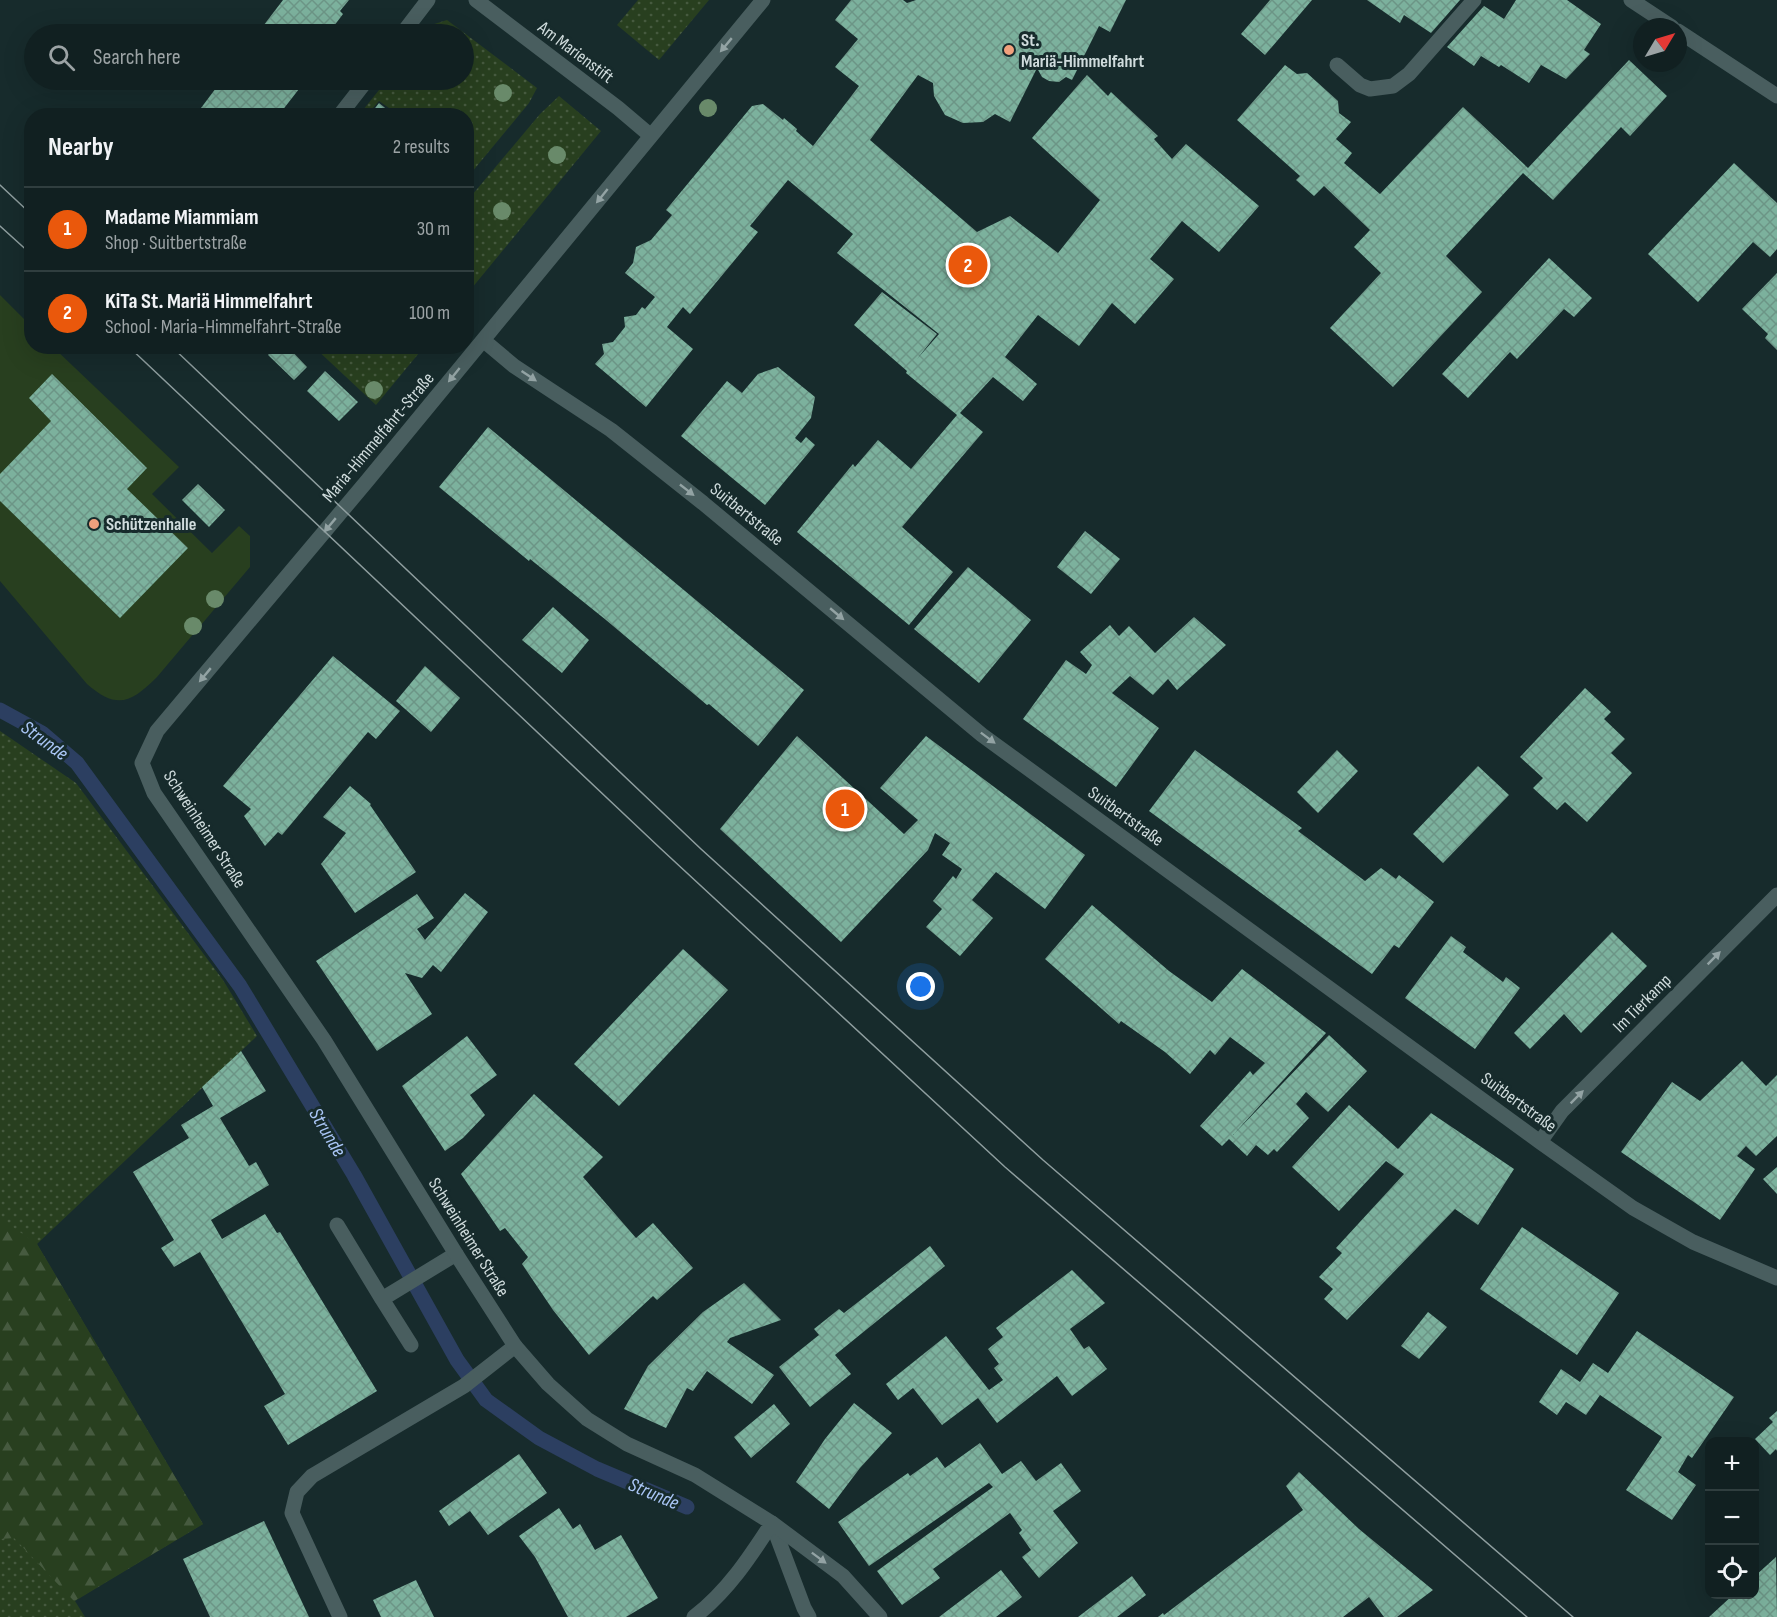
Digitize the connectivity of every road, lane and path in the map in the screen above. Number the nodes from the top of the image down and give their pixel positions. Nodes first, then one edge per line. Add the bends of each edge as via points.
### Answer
1 (428, 0) edge
2 (476, 0) edge
3 (763, 0) edge
4 (1474, 0) edge
5 (1631, 0) edge
6 (1658, 18) edge
7 (410, 24) edge
8 (1687, 37) edge
9 (1337, 65) dead end
10 (359, 90) edge
11 (1777, 96) edge
12 (345, 108) edge
13 (651, 136) junction
14 (483, 340) junction
15 (474, 351) edge
16 (471, 354) edge
17 (142, 763) joint
18 (1777, 895) edge
19 (1540, 1142) junction
20 (338, 1225) dead end
21 (456, 1254) junction
22 (1777, 1278) edge
23 (382, 1299) junction
24 (411, 1346) dead end
25 (515, 1346) junction
26 (772, 1523) junction
27 (340, 1617) edge
28 (694, 1617) edge
29 (809, 1617) edge
30 (879, 1617) edge

1 - 7 street
2 - 13 street, Am Marienstift
3 -> 13 street, Maria-Himmelfahrt-Straße
4 - 9 street via 1409,74 1393,86 1360,86
5 - 6 street
8 - 11 street
10 - 12 street
13 -> 14 street, Maria-Himmelfahrt-Straße
14 -> 15 street, Maria-Himmelfahrt-Straße
14 -> 19 street, Suitbertstraße via 513,366 611,430 982,735
16 -> 17 street, Maria-Himmelfahrt-Straße via 157,731
17 - 21 street, Schweinheimer Straße via 154,793 324,1040
19 -> 18 street, Im Tierkamp via 1563,1111
19 - 22 street, Suitbertstraße via 1633,1208 1693,1242
20 - 23 street
21 - 23 street
21 - 25 street, Schweinheimer Straße
23 - 24 street
25 - 26 street, Schweinheimer Straße via 548,1384 587,1419 627,1444 695,1475
25 - 27 street via 465,1386 312,1476 297,1492 292,1513
26 - 28 street via 746,1562 708,1607
26 - 29 street
26 -> 30 street, Schweinheimer Straße via 843,1576

